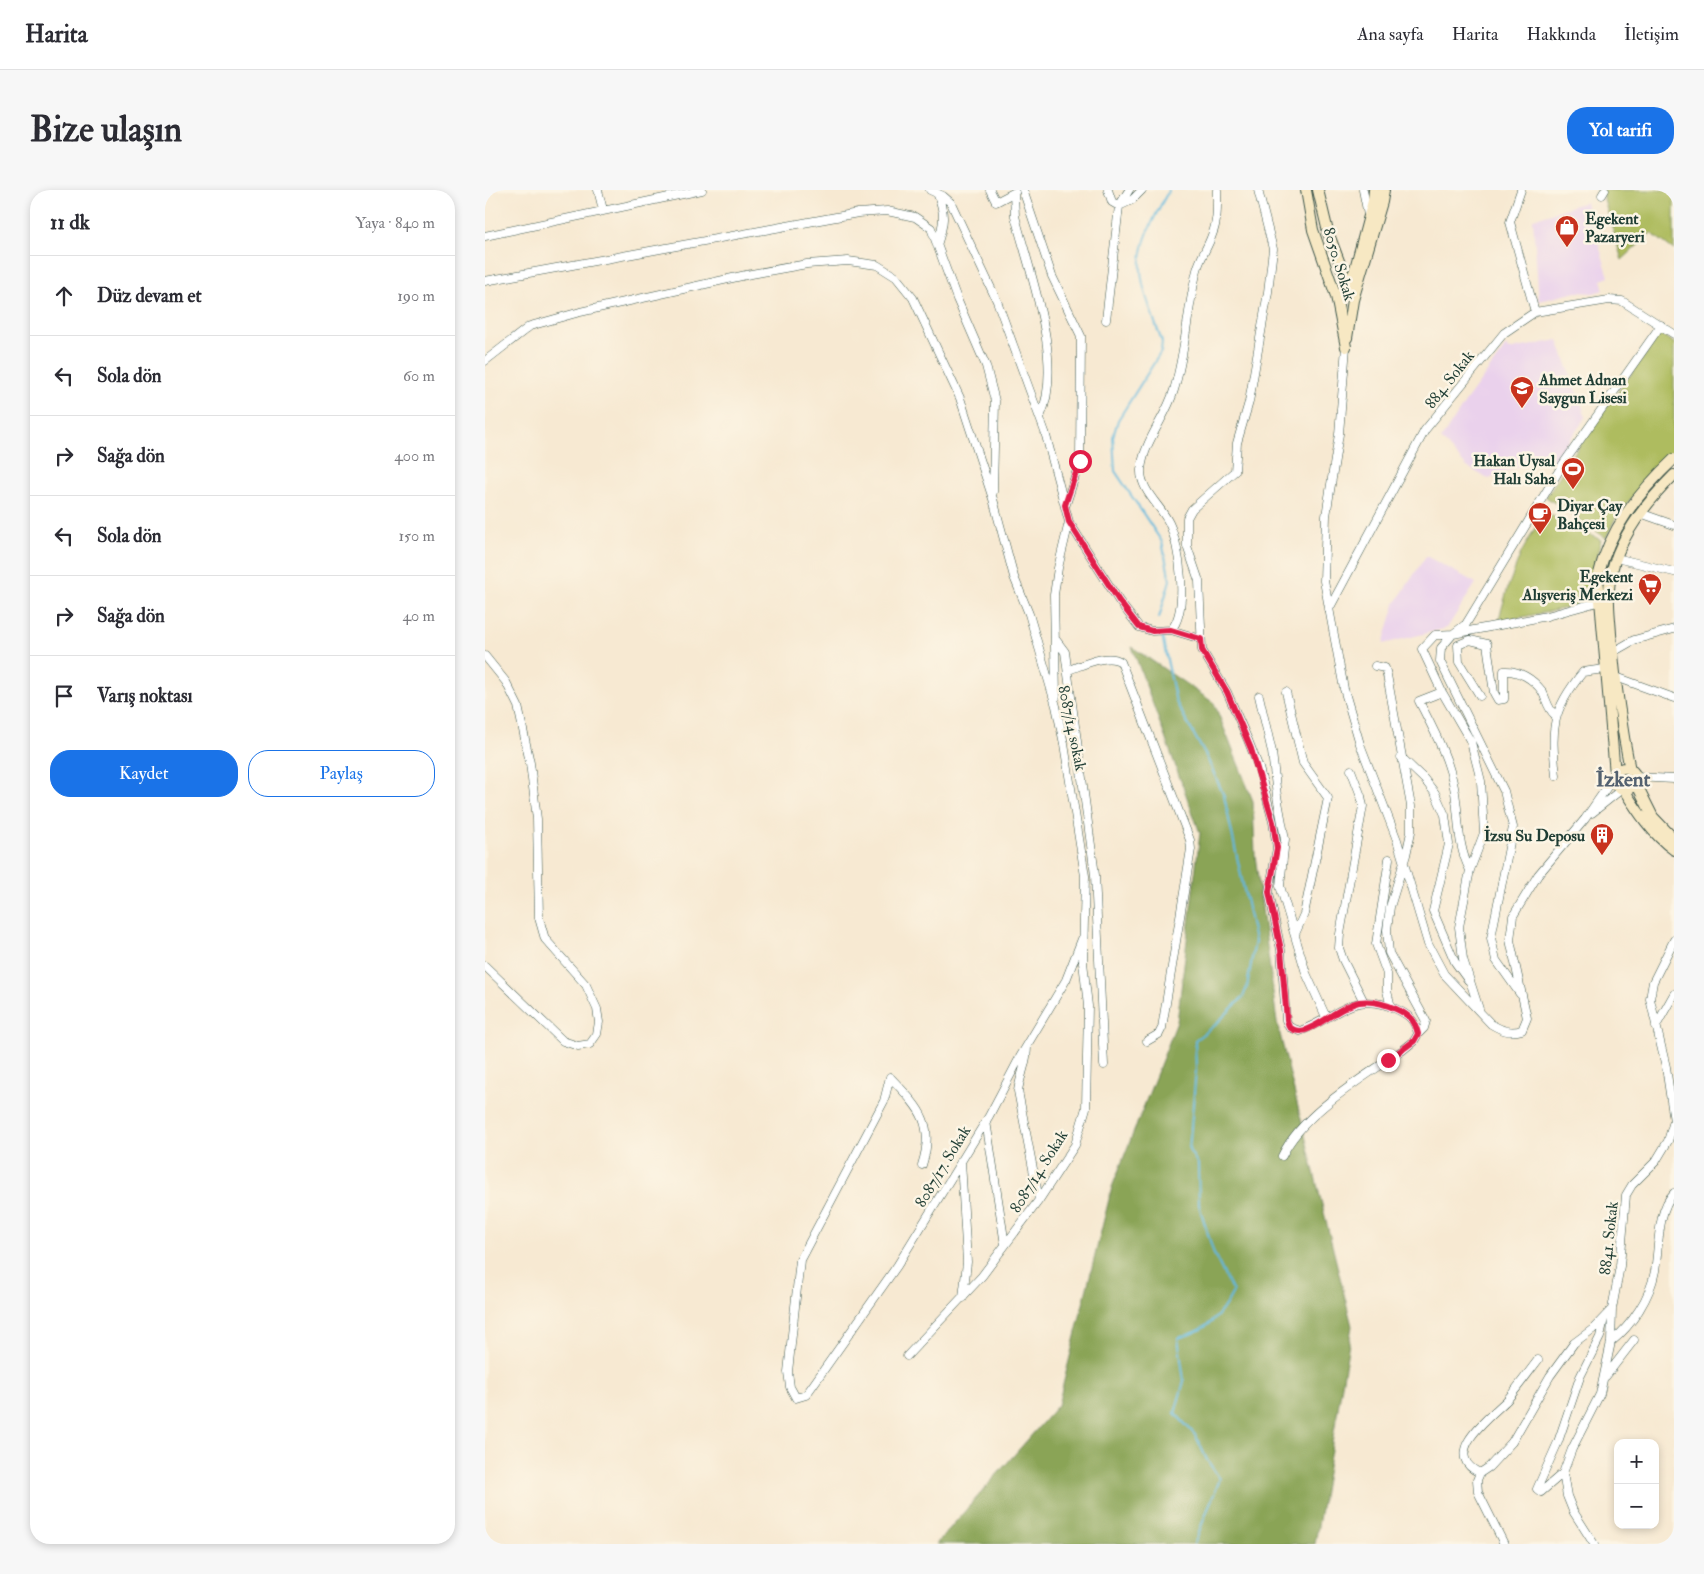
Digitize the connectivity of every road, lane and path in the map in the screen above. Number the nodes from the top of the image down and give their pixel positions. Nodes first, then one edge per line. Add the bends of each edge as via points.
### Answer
1 (599, 190) edge
2 (702, 190) edge
3 (990, 190) edge
4 (1023, 190) edge
5 (1108, 190) edge
6 (1129, 190) edge
7 (1142, 190) edge
8 (1217, 190) edge
9 (1258, 190) edge
10 (1306, 190) edge
11 (1318, 190) edge
12 (1363, 190) edge
13 (1374, 190) edge
14 (1384, 190) edge
15 (1521, 190) edge
16 (934, 192) edge
17 (1015, 192) edge
18 (1119, 206) junction
19 (603, 210) junction
20 (1368, 217) junction
21 (485, 236) edge
22 (937, 245) junction
23 (485, 281) edge
24 (1350, 287) junction
25 (1336, 296) junction
26 (1353, 300) junction
27 (1338, 308) junction
28 (1535, 312) junction
29 (1106, 320) dead end
30 (1661, 325) junction
31 (1674, 334) edge
32 (1346, 347) junction
33 (485, 361) edge
34 (1040, 417) junction
35 (1674, 459) edge
36 (1674, 475) edge
37 (993, 499) junction
38 (1065, 505) junction
39 (1631, 506) junction
40 (1640, 513) junction
41 (1069, 522) junction
42 (1674, 525) edge
43 (1616, 558) junction
44 (1674, 572) edge
45 (1598, 602) junction
46 (1329, 609) junction
47 (1674, 629) edge
48 (1171, 630) junction
49 (1453, 634) junction
50 (1201, 639) junction
51 (1056, 640) junction
52 (1613, 652) junction
53 (485, 656) edge
54 (1375, 666) dead end
55 (1604, 669) junction
56 (1068, 670) junction
57 (1616, 677) junction
58 (1286, 692) dead end
59 (1441, 692) junction
60 (1259, 696) dead end
61 (1479, 696) dead end
62 (1674, 698) edge
63 (1056, 706) junction
64 (1555, 715) junction
65 (1401, 757) junction
66 (1351, 770) dead end
67 (1615, 775) junction
68 (1556, 776) dead end
69 (1634, 776) junction
70 (1674, 779) edge
71 (1623, 789) junction
72 (1585, 819) junction
73 (1674, 839) edge
74 (1674, 850) edge
75 (1389, 858) dead end
76 (1404, 866) junction
77 (1470, 870) junction
78 (1085, 930) junction
79 (1295, 934) junction
80 (1674, 940) edge
81 (485, 966) edge
82 (1470, 982) junction
83 (1674, 994) edge
84 (1522, 998) junction
85 (1364, 1002) junction
86 (1391, 1007) junction
87 (1480, 1011) junction
88 (1326, 1017) junction
89 (1656, 1026) junction
90 (1418, 1034) junction
91 (1147, 1041) dead end
92 (1027, 1045) junction
93 (1674, 1062) edge
94 (1105, 1065) dead end
95 (1666, 1067) junction
96 (986, 1121) junction
97 (1674, 1121) edge
98 (1282, 1156) dead end
99 (961, 1161) junction
100 (922, 1165) dead end
101 (1674, 1193) edge
102 (1039, 1200) junction
103 (1005, 1244) junction
104 (963, 1298) junction
105 (1612, 1309) junction
106 (1604, 1318) junction
107 (1634, 1340) dead end
108 (1611, 1342) junction
109 (907, 1356) dead end
110 (1538, 1360) dead end
111 (1604, 1378) junction
112 (1480, 1473) junction
113 (1563, 1473) junction
114 (1505, 1544) edge
115 (1594, 1544) edge

1 - 19 street
2 - 19 street
3 - 17 street via 996,202
4 - 38 street via 1052,276 1081,336 1080,461
5 - 18 street via 1112,202
6 - 18 street
7 - 18 street
8 - 48 street via 1216,220 1198,268 1174,391 1143,454 1141,473 1147,491 1170,525 1182,579 1176,625
9 - 50 street via 1273,249 1249,402 1237,443 1235,471 1201,499 1187,518 1187,546 1199,581
10 - 25 street, 8050. Sokak via 1313,230
11 - 24 street, 8050. Sokak via 1328,232
12 - 20 street
13 - 20 street
14 - 26 street
15 - 28 street via 1510,222
16 - 22 street via 944,209
16 - 34 street via 951,203 959,216 997,301
17 - 34 street via 1015,216 1047,343 1050,379 1047,402
18 - 29 street
19 - 21 street
20 - 24 street
22 - 23 street via 931,228 915,217 887,212 858,213
22 - 37 street via 986,366 995,401
24 - 25 street
24 - 26 street, 8050. Sokak
25 - 27 street, 8050. Sokak
26 - 27 street
26 - 32 street
27 - 32 street, 8050. Sokak
28 - 30 street, 884. Sokak via 1591,302 1622,301
28 - 46 street, 884. Sokak via 1505,333 1425,430
30 - 31 street, 884. Sokak
30 - 49 street via 1559,471 1466,624
32 - 46 street via 1339,434 1326,516 1324,581
33 - 37 street via 530,326 581,312 807,264 848,261 877,265 896,277 924,318 960,398
34 - 38 street
35 - 39 street
36 - 40 street
37 - 63 street, 8087/14 sokak
38 - 41 street
39 - 40 street
39 - 45 street via 1602,558 1597,577
40 - 42 street
40 - 43 street
41 - 48 street via 1139,627 1152,631
41 - 51 street via 1054,595
43 - 44 street
43 - 52 street via 1609,600
45 - 49 street via 1547,616
45 - 55 street
46 - 76 street via 1344,689 1357,735
47 - 52 street via 1634,640
48 - 50 street
49 - 59 street via 1435,635 1422,648
49 - 84 street via 1441,648 1440,662 1504,792 1513,827 1491,938 1496,960
50 - 88 street via 1202,650 1227,692 1256,762 1273,822 1277,848 1269,892 1281,950 1289,1027 1299,1031
51 - 56 street via 1065,652
51 - 63 street
52 - 57 street
53 - 81 street via 506,682 519,706 537,819 539,918 545,939 586,985 597,1009 597,1034 590,1044 578,1046 563,1042
54 - 65 street via 1385,668
55 - 64 street via 1583,672
55 - 67 street
56 - 91 street via 1107,658 1121,662 1190,840 1162,1028 1159,1034
56 - 94 street via 1095,875
57 - 62 street
57 - 69 street
58 - 79 street via 1303,763 1328,798 1304,914
59 - 77 street via 1471,742 1481,782 1484,833
59 - 77 street via 1419,701 1445,753 1454,786 1461,854
60 - 79 street via 1272,752 1285,839 1280,886
61 - 64 street via 1459,662 1458,645 1470,640 1487,644 1494,693 1498,700 1504,699 1504,671 1520,673 1543,692 1548,708
63 - 78 street, 8087/14 sokak via 1085,876
64 - 68 street
65 - 76 street via 1411,806 1411,832
65 - 82 street via 1425,779 1445,816 1449,844 1433,911 1455,962
66 - 85 street via 1363,806 1339,948
67 - 69 street via 1623,768
67 - 71 street via 1616,786
67 - 72 street
69 - 70 street
69 - 71 street via 1630,788
69 - 73 street via 1653,817
71 - 72 street
71 - 74 street via 1643,820
72 - 84 street via 1538,874 1513,916 1510,940
75 - 86 street via 1376,944 1387,974
76 - 87 street via 1428,944 1444,974
76 - 90 street via 1390,907 1387,930 1389,953 1426,1021 1425,1028
77 - 82 street via 1459,927
78 - 92 street, 8087/17. Sokak via 1066,980
78 - 102 street, 8087/14. Sokak via 1083,962 1088,1006 1086,1108 1075,1145
79 - 88 street via 1306,973
80 - 89 street, 8841. Sokak via 1653,982 1650,999
82 - 87 street
83 - 89 street
84 - 87 street via 1527,1018 1525,1027 1517,1032 1501,1030
85 - 86 street
85 - 88 street via 1352,1004
86 - 90 street via 1413,1019
89 - 95 street, 8841. Sokak
90 - 98 street via 1403,1050 1305,1122 1289,1140
92 - 96 street, 8087/17. Sokak
92 - 102 street via 1018,1091
93 - 95 street
95 - 97 street, 8841. Sokak
96 - 99 street, 8087/17. Sokak
96 - 103 street
97 - 105 street, 8841. Sokak via 1668,1141 1656,1161 1626,1195 1620,1266
99 - 100 street, 8087/17. Sokak via 897,1266 806,1394 796,1398 788,1372 800,1260 883,1101 890,1077 916,1105 925,1124 928,1146
99 - 104 street via 967,1262
101 - 108 street via 1659,1228 1648,1294 1625,1328
102 - 103 street, 8087/14. Sokak
103 - 104 street, 8087/14. Sokak
104 - 109 street, 8087/14. Sokak
105 - 106 street
105 - 108 street, 8841. Sokak
106 - 112 street via 1571,1347 1550,1376 1512,1442 1489,1468
106 - 113 street via 1600,1337 1580,1377 1558,1442 1537,1488 1541,1492 1547,1490
107 - 111 street
108 - 111 street, 8841. Sokak
110 - 112 street via 1510,1396 1467,1441 1466,1462
111 - 113 street, 8841. Sokak via 1600,1394
112 - 114 street via 1478,1492
113 - 115 street via 1573,1511

